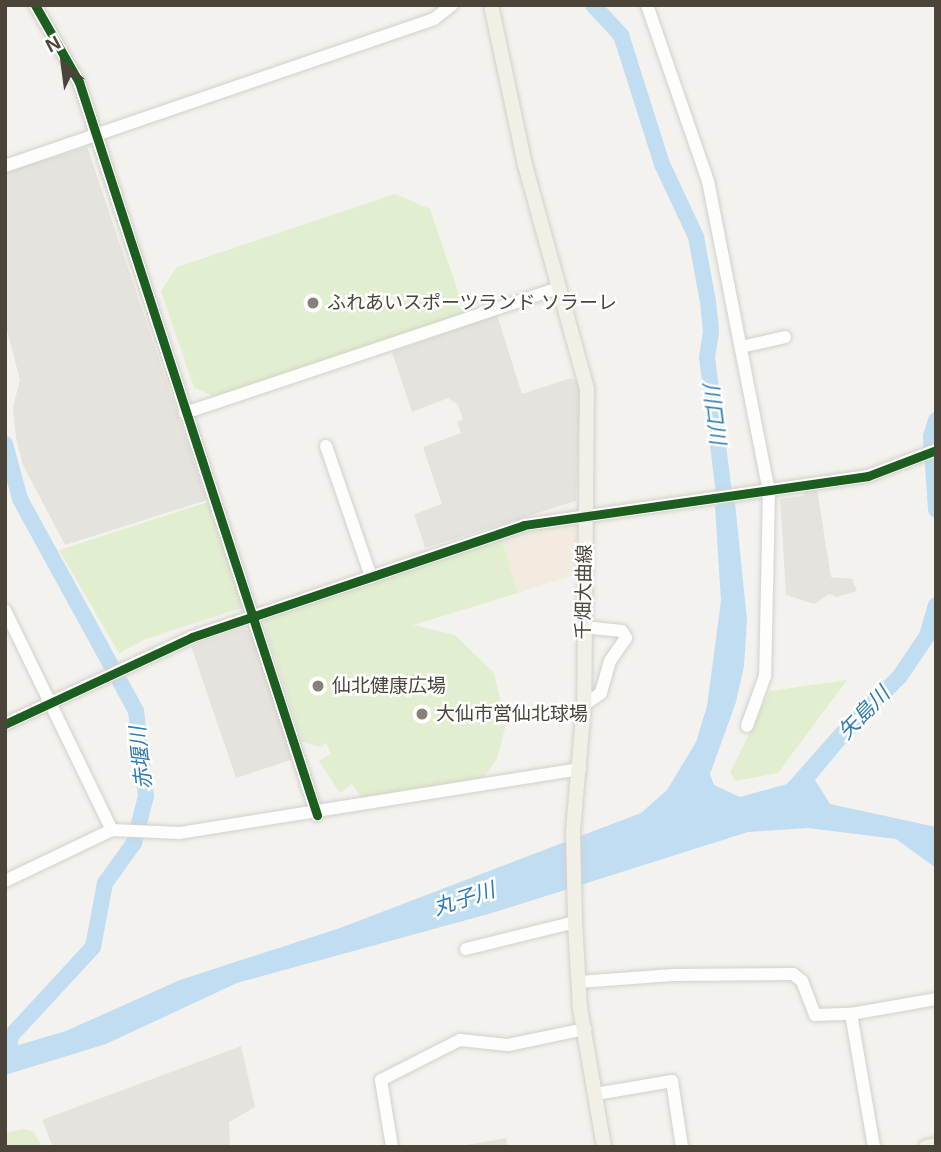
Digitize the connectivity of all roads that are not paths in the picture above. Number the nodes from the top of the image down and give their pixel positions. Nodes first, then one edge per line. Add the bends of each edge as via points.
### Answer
1 (35, 5) edge
2 (452, 5) edge
3 (491, 5) edge
4 (647, 5) edge
5 (93, 137) junction
6 (5, 166) edge
7 (558, 288) junction
8 (785, 337) dead end
9 (741, 347) junction
10 (185, 413) junction
11 (326, 446) dead end
12 (936, 450) edge
13 (764, 492) junction
14 (585, 517) junction
15 (371, 577) junction
16 (5, 610) edge
17 (253, 617) junction
18 (583, 627) junction
19 (50, 702) junction
20 (584, 705) junction
21 (5, 724) edge
22 (747, 726) dead end
23 (580, 769) junction
24 (317, 815) junction
25 (112, 830) junction
26 (5, 881) edge
27 (575, 922) junction
28 (467, 949) dead end
29 (579, 982) junction
30 (936, 999) edge
31 (851, 1014) junction
32 (585, 1029) junction
33 (596, 1094) junction
34 (936, 1145) edge
35 (392, 1147) edge
36 (604, 1147) edge
37 (682, 1147) edge
38 (873, 1147) edge
39 (926, 1147) edge

1 - 5 street via 79,82
2 - 5 street via 435,19
3 - 7 main road, 千畑大曲線 via 524,165
4 - 9 street via 708,181
5 - 6 street
5 - 10 street
7 - 10 street
7 - 14 main road, 千畑大曲線 via 587,388
8 - 9 street
9 - 13 street
10 - 17 street
11 - 15 street
12 - 13 street via 868,476
13 - 14 street
13 - 22 street via 765,676
14 - 15 street via 524,525
14 - 18 main road, 千畑大曲線
15 - 17 street
16 - 19 street
17 - 19 street via 125,666
17 - 24 street
18 - 20 main road, 千畑大曲線
18 - 20 street via 622,631 626,638 610,661 601,693
19 - 21 street
19 - 25 street
20 - 23 main road, 千畑大曲線
23 - 24 street
23 - 27 main road, 千畑大曲線
24 - 25 street via 145,835
25 - 26 street
27 - 28 street
27 - 29 main road, 千畑大曲線
29 - 31 street via 793,974 802,981 815,1015
29 - 32 main road, 千畑大曲線
30 - 31 street
31 - 38 street
32 - 33 main road, 千畑大曲線
32 - 35 street via 508,1045 460,1040 381,1080
33 - 36 main road, 千畑大曲線
33 - 37 street via 672,1081
34 - 39 main road

